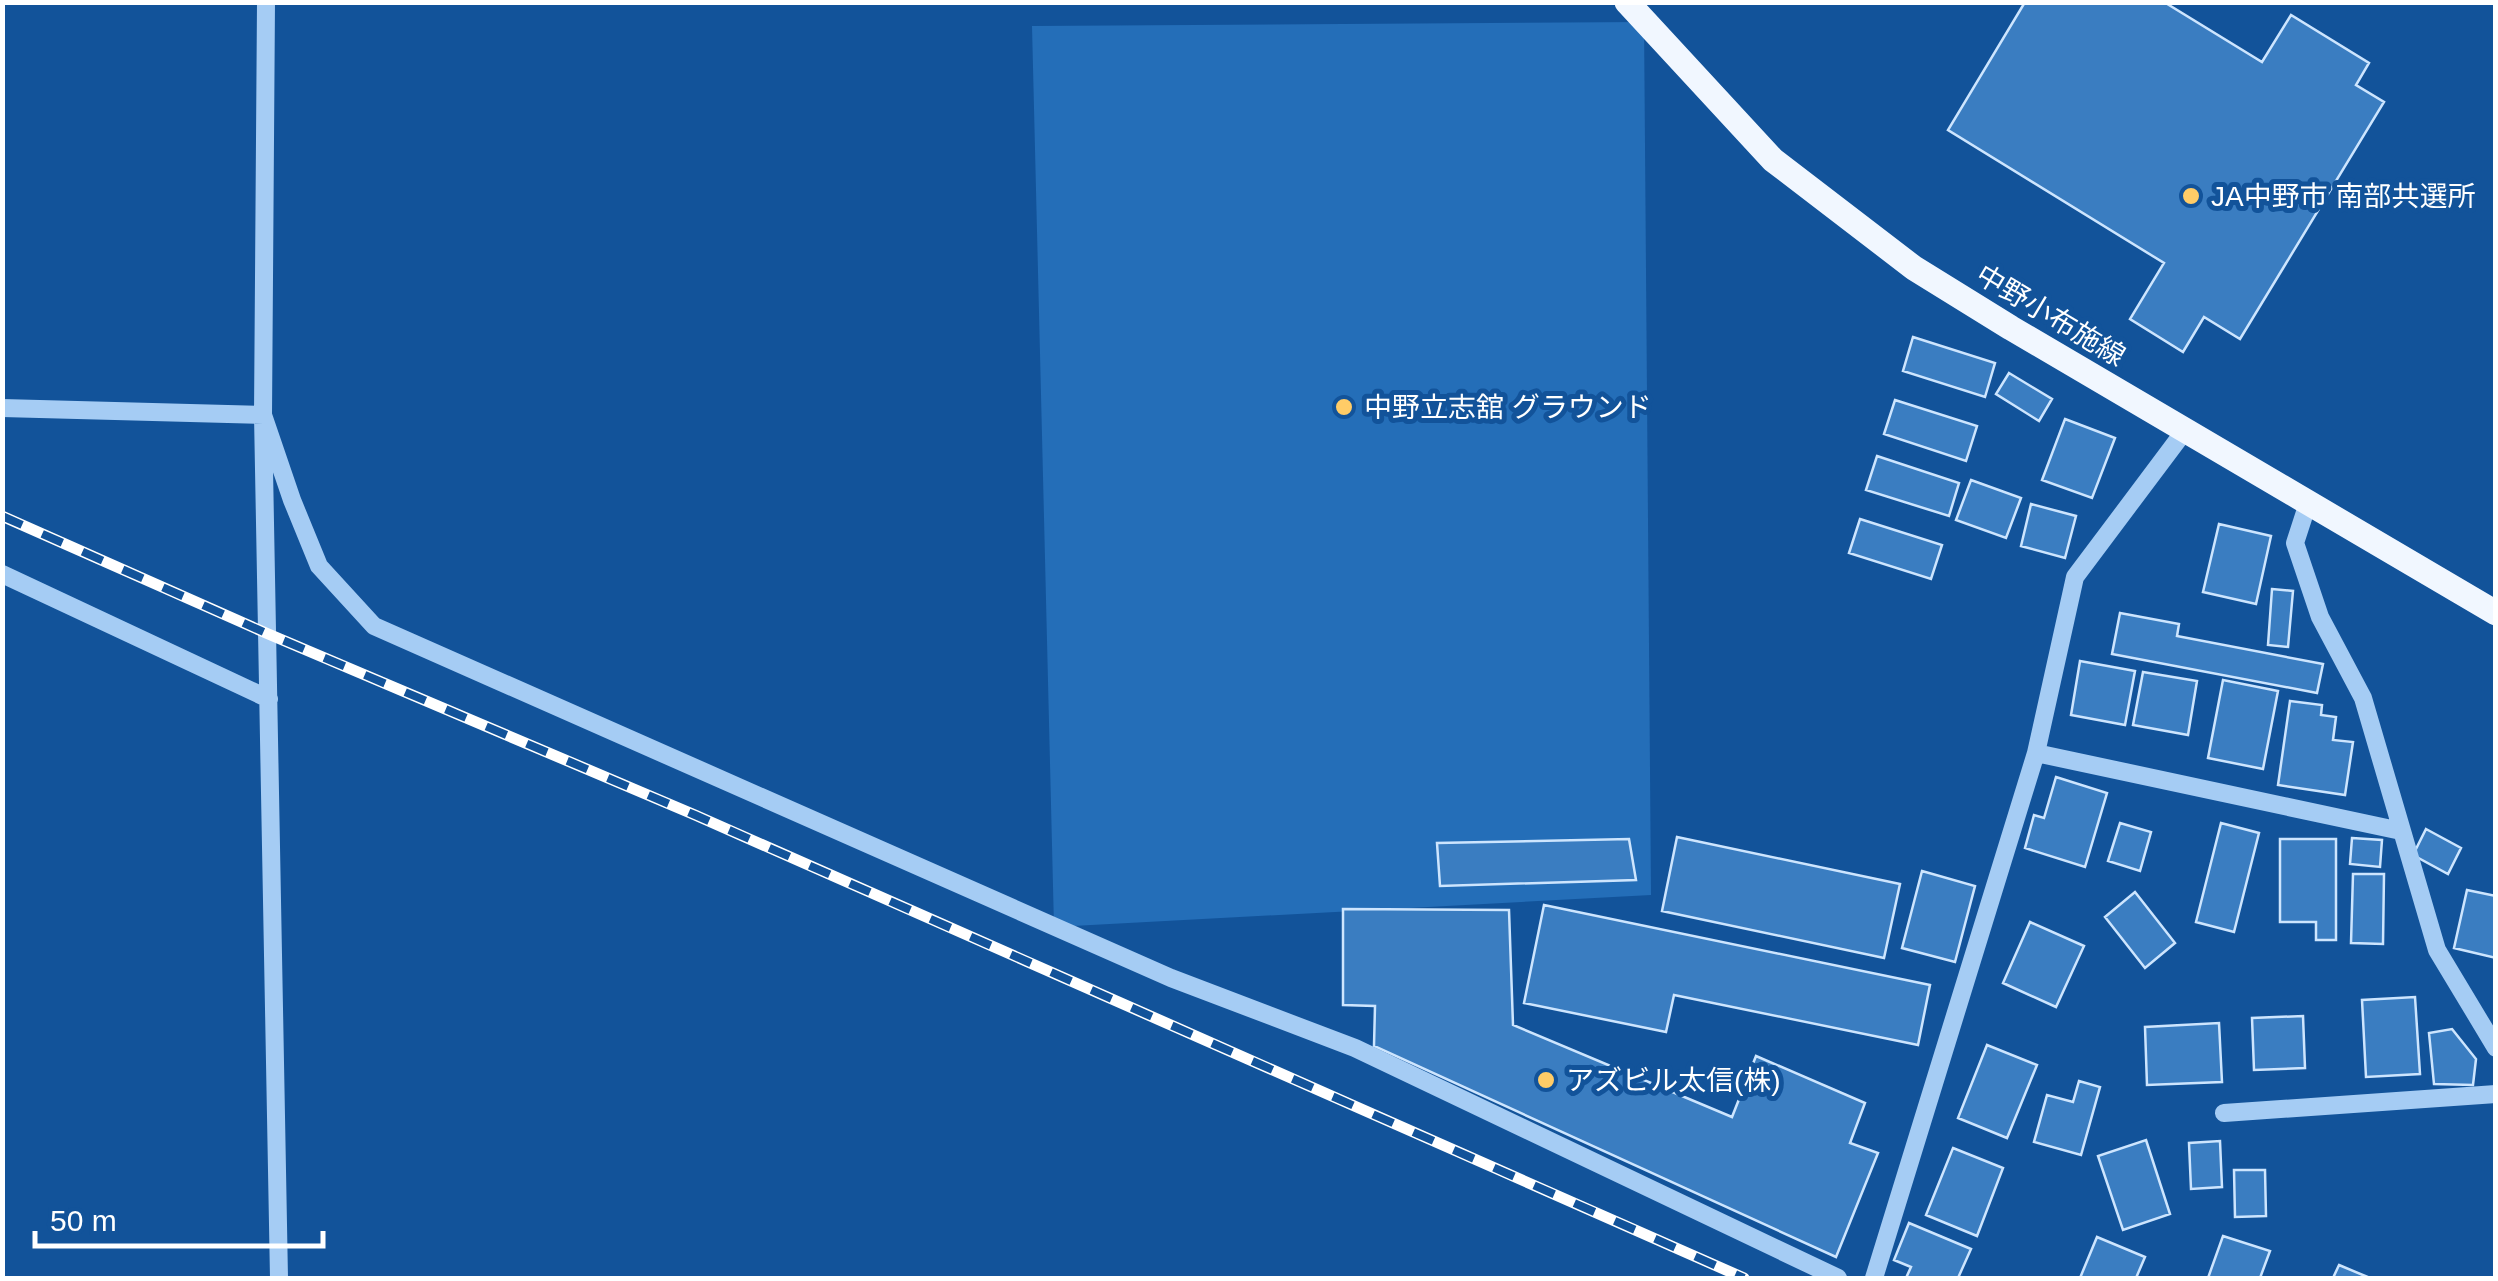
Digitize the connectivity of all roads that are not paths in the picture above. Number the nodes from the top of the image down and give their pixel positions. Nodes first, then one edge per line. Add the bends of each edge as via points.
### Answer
1 (266, 2) edge
2 (1627, 2) edge
3 (2, 408) edge
4 (263, 415) junction
5 (2186, 429) junction
6 (2308, 503) junction
7 (2, 574) edge
8 (2496, 613) edge
9 (268, 699) junction
10 (2036, 753) junction
11 (2401, 831) junction
12 (2496, 1048) edge
13 (2496, 1094) edge
14 (2224, 1114) dead end
15 (278, 1278) edge
16 (1838, 1278) edge
17 (1874, 1278) edge

1 - 4 street
2 - 5 main road, 中野小布施線 via 1772,160 1914,268
3 - 4 street
4 - 9 street
4 - 16 street via 319,566 374,626 1171,978 1356,1048
5 - 6 main road, 中野小布施線
5 - 10 street via 2074,577
6 - 8 main road, 中野小布施線
6 - 11 street via 2295,543 2320,617 2363,698
7 - 9 street
9 - 15 street
10 - 11 street
10 - 17 street
11 - 12 street via 2437,950
13 - 14 street

